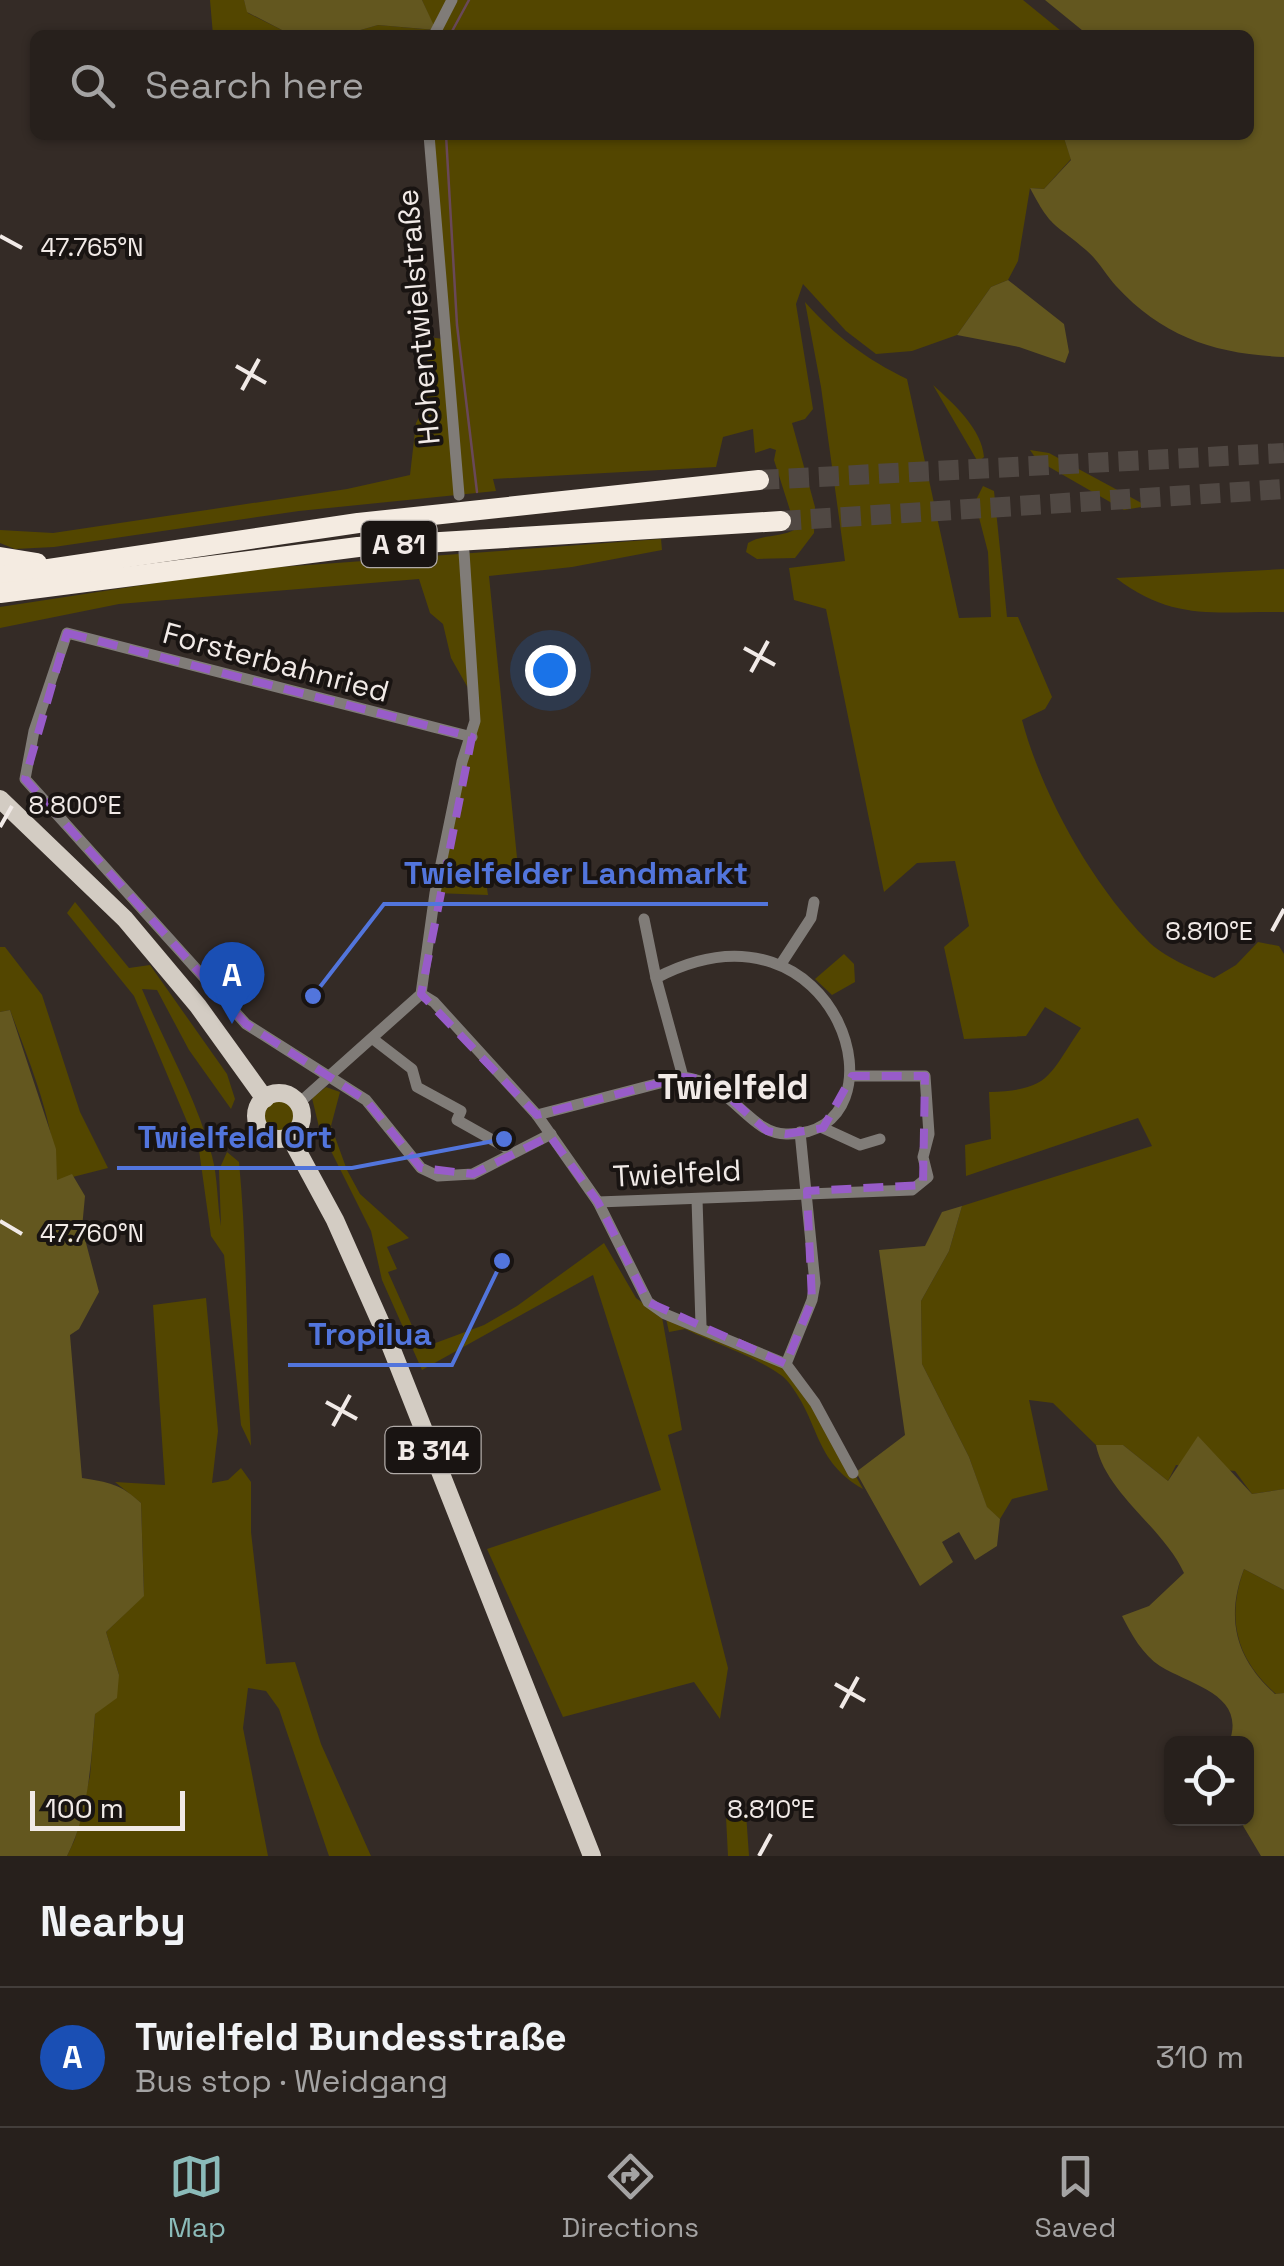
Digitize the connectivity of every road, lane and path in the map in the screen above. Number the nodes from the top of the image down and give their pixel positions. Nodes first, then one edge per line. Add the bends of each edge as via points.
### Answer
1 (452, 0) edge
2 (437, 30) edge
3 (429, 140) edge
4 (759, 480) tunnel mouth
5 (459, 495) dead end
6 (781, 521) tunnel mouth
7 (464, 552) dead end
8 (0, 557) edge
9 (48, 568) junction
10 (0, 576) edge
11 (0, 593) edge
12 (472, 737) junction
13 (0, 799) edge
14 (814, 902) dead end
15 (644, 920) dead end
16 (781, 964) junction
17 (656, 978) junction
18 (421, 994) junction
19 (374, 1040) junction
20 (330, 1075) junction
21 (683, 1076) junction
22 (852, 1076) junction
23 (265, 1099) junction
24 (298, 1104) junction
25 (537, 1115) junction
26 (823, 1128) junction
27 (800, 1132) junction
28 (551, 1134) junction
29 (290, 1136) junction
30 (880, 1139) dead end
31 (505, 1147) dead end
32 (807, 1190) junction
33 (697, 1198) junction
34 (598, 1202) junction
35 (701, 1326) junction
36 (786, 1364) junction
37 (853, 1473) dead end
38 (592, 1856) edge

1 - 2 street
3 - 5 street, Hohentwielstraße
4 - 9 highway, A 81 via 394,519
6 - 11 highway, A 81 via 377,546
7 - 12 street via 477,704
8 - 9 highway
9 - 10 highway, A 81
12 - 18 street via 435,893
12 - 20 street, Forsterbahnried via 68,633 25,779 246,1024
13 - 23 main road via 125,919
14 - 16 street
15 - 17 street
16 - 17 street via 716,956
16 - 22 street via 804,977 839,1023
17 - 21 street
18 - 19 street
18 - 25 street, Twielfeld
19 - 20 street
19 - 31 street via 412,1069 417,1087 462,1111 458,1120
20 - 24 street
20 - 28 street via 380,1114 407,1156 438,1176 473,1174
21 - 25 street
21 - 27 street via 709,1080 766,1130
22 - 26 street via 839,1112
22 - 32 street, Twielfeld via 925,1076 928,1177 912,1190
23 - 24 main road via 283,1094
23 - 29 main road via 258,1108 260,1128 270,1137
24 - 29 main road via 301,1122
25 - 28 street, Twielfeld
26 - 27 street
26 - 30 street via 860,1145
27 - 32 street
28 - 34 street, Twielfeld
29 - 38 main road, B 314 via 387,1337
32 - 33 street, Twielfeld
32 - 36 street via 812,1300
33 - 34 street, Twielfeld
33 - 35 street
34 - 35 street via 648,1302
35 - 36 street
36 - 37 street

